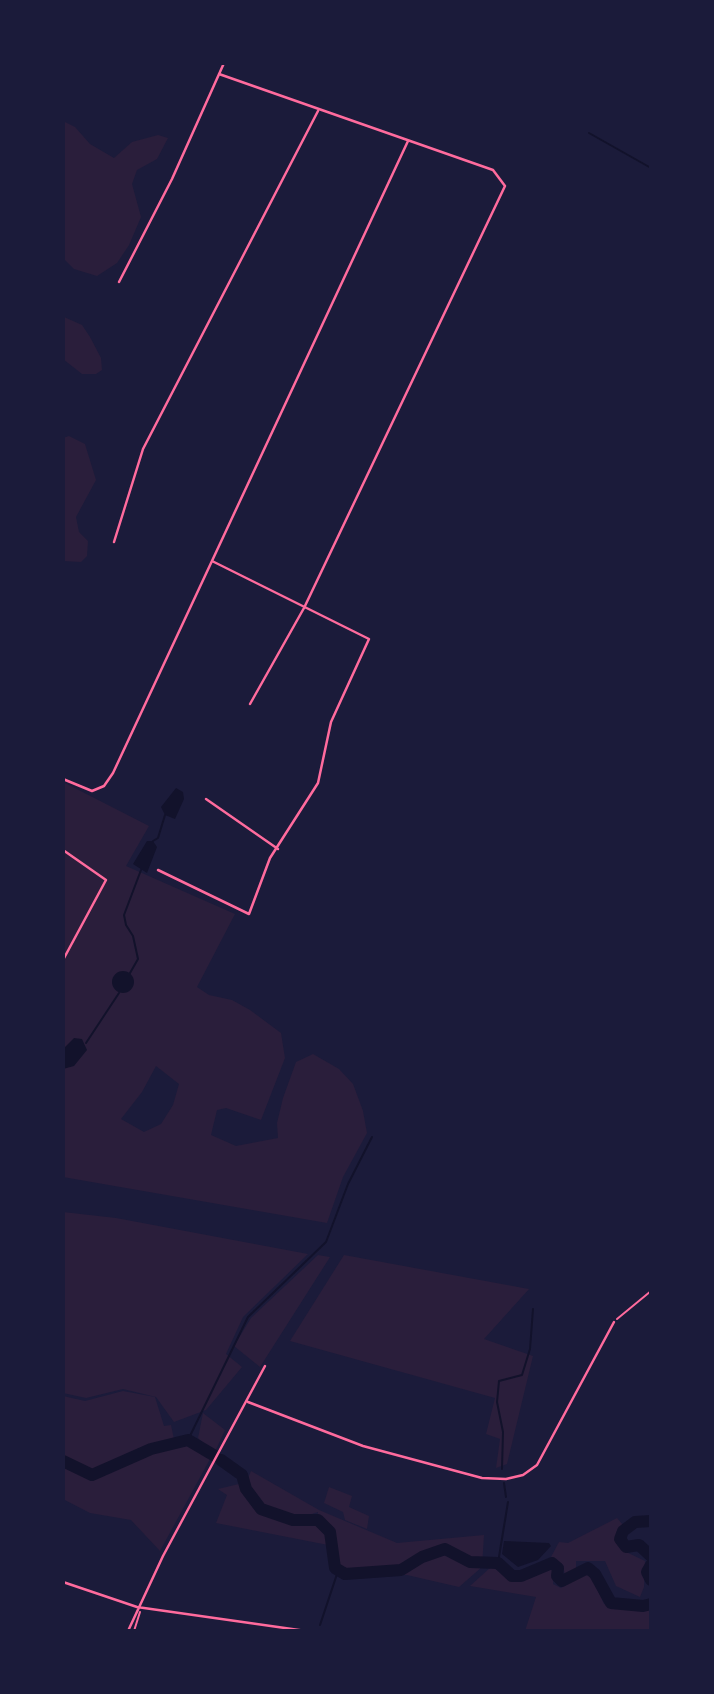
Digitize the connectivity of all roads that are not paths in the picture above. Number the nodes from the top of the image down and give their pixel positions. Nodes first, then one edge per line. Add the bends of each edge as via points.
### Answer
1 (224, 63) edge
2 (219, 74) junction
3 (318, 111) junction
4 (408, 141) junction
5 (119, 282) dead end
6 (114, 542) dead end
7 (212, 561) junction
8 (304, 608) junction
9 (250, 704) dead end
10 (63, 779) edge
11 (206, 799) dead end
12 (278, 849) junction
13 (63, 850) edge
14 (159, 870) dead end
15 (63, 960) edge
16 (614, 1322) road end
17 (265, 1366) dead end
18 (248, 1402) junction
19 (63, 1582) edge
20 (137, 1607) junction
21 (140, 1612) dead end
22 (263, 1629) edge
23 (128, 1631) edge
24 (134, 1631) edge
25 (306, 1631) edge

1 - 2 street
2 - 3 street
2 - 5 street
3 - 4 street
3 - 6 street via 143,449
4 - 7 street
4 - 8 street via 493,170 503,180 504,191
7 - 8 street
7 - 10 street via 106,783 89,791
8 - 9 street
8 - 12 street via 369,639 331,722 318,783
11 - 12 street
12 - 14 street via 270,858 249,914
13 - 15 street via 106,880
16 - 18 street via 537,1465 514,1477 482,1478 363,1446
17 - 18 street
18 - 20 street
19 - 20 street
20 - 22 street
20 - 23 street
21 - 24 street
22 - 25 street

